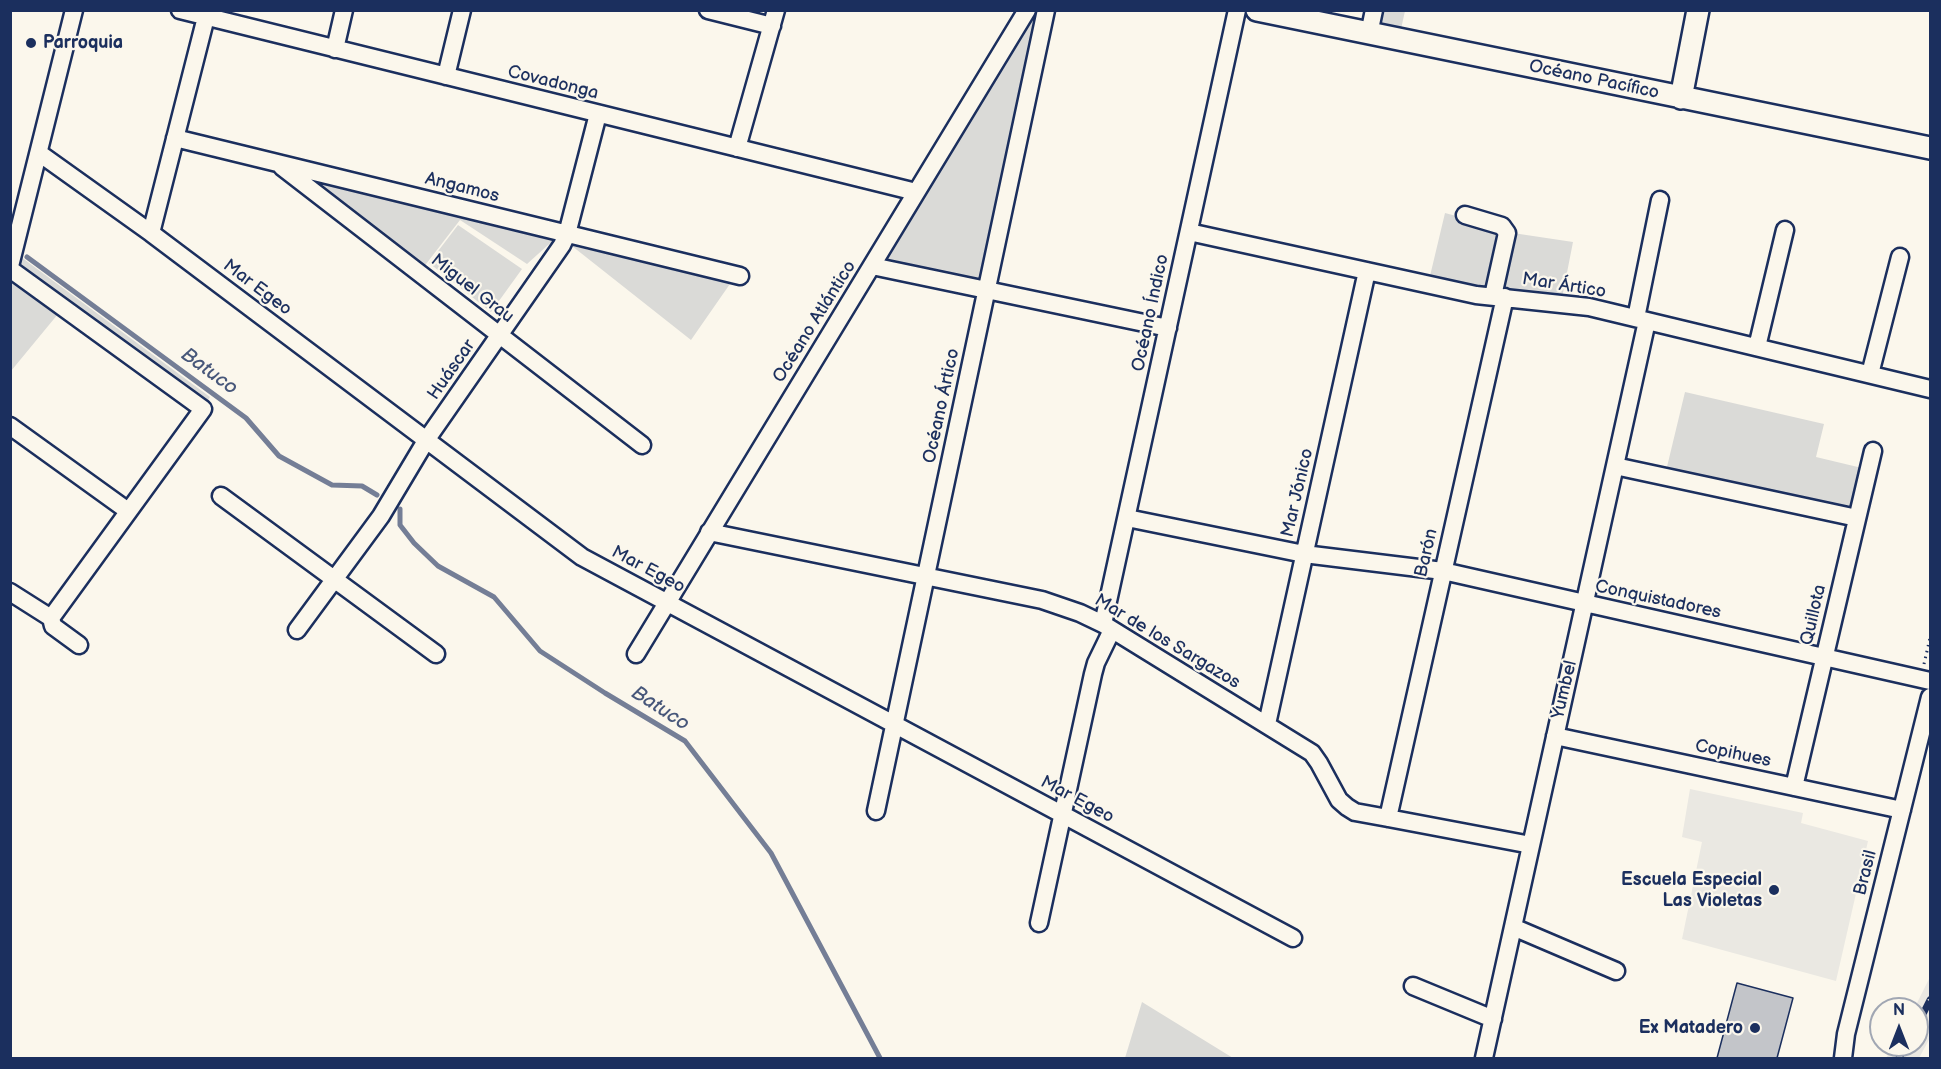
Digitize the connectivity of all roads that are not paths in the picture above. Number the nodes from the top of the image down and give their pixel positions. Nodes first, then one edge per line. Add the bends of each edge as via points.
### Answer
1 (74, 10) edge
2 (180, 10) edge
3 (344, 10) edge
4 (462, 10) edge
5 (708, 10) edge
6 (1027, 10) edge
7 (1046, 10) edge
8 (1237, 10) edge
9 (1257, 10) edge
10 (1374, 10) edge
11 (1698, 10) edge
12 (206, 17) junction
13 (774, 18) edge
14 (1369, 34) junction
15 (335, 49) junction
16 (446, 76) junction
17 (1681, 98) junction
18 (598, 114) junction
19 (175, 138) junction
20 (737, 148) junction
21 (1930, 148) edge
22 (39, 153) junction
23 (278, 163) junction
24 (916, 192) junction
25 (1660, 200) dead end
26 (1465, 216) dead end
27 (1785, 230) dead end
28 (1189, 232) junction
29 (151, 233) junction
30 (567, 234) junction
31 (1900, 257) dead end
32 (872, 266) junction
33 (10, 267) edge
34 (1367, 271) junction
35 (740, 276) dead end
36 (987, 290) junction
37 (1499, 296) junction
38 (1641, 320) junction
39 (1168, 328) junction
40 (500, 335) junction
41 (1757, 347) junction
42 (1870, 374) junction
43 (1930, 389) edge
44 (10, 426) edge
45 (427, 440) junction
46 (642, 446) dead end
47 (1873, 451) dead end
48 (1615, 466) junction
49 (221, 496) dead end
50 (128, 511) junction
51 (1126, 518) junction
52 (1857, 518) junction
53 (709, 532) junction
54 (1304, 554) junction
55 (1443, 572) junction
56 (926, 577) junction
57 (335, 579) junction
58 (10, 592) edge
59 (666, 602) junction
60 (1585, 604) junction
61 (51, 618) junction
62 (1108, 627) junction
63 (297, 630) dead end
64 (79, 645) dead end
65 (436, 654) dead end
66 (636, 654) dead end
67 (1824, 656) junction
68 (1930, 681) edge
69 (1930, 697) edge
70 (895, 724) junction
71 (1267, 724) junction
72 (1555, 736) junction
73 (1794, 787) junction
74 (1902, 810) junction
75 (876, 811) dead end
76 (1063, 815) junction
77 (1388, 819) junction
78 (1531, 845) junction
79 (1039, 923) dead end
80 (1513, 927) junction
81 (1293, 938) dead end
82 (1616, 971) dead end
83 (1413, 986) dead end
84 (1493, 1019) junction
85 (1489, 1057) edge
86 (1843, 1059) edge

1 - 22 street
2 - 12 street, Covadonga
3 - 15 street
4 - 16 street
5 - 13 street
6 - 24 street, Océano Atlántico
7 - 36 street, Océano Ártico
8 - 28 street, Océano Índico
9 - 14 street, Océano Pacífico
10 - 14 street
11 - 17 street
12 - 15 street, Covadonga
12 - 19 street
13 - 20 street
14 - 17 street, Océano Pacífico
15 - 16 street, Covadonga
16 - 18 street, Covadonga
17 - 21 street, Océano Pacífico
18 - 20 street, Covadonga
18 - 30 street, Huáscar
19 - 23 street, Angamos
19 - 29 street
20 - 24 street, Covadonga
22 - 29 street, Mar Egeo
22 - 33 street
23 - 30 street, Angamos
23 - 40 street, Miguel Grau
24 - 32 street, Océano Atlántico
25 - 38 street, Yumbel
26 - 37 street, Barón via 1502,226 1507,233
27 - 41 street
28 - 34 street, Mar Ártico
28 - 39 street, Océano Índico
29 - 45 street, Mar Egeo
30 - 35 street, Angamos
30 - 40 street, Huáscar
31 - 42 street
32 - 36 street
32 - 53 street, Océano Atlántico
33 - 50 street via 202,409
34 - 37 street, Mar Ártico via 1476,295
34 - 54 street, Mar Jónico
36 - 39 street
36 - 56 street, Océano Ártico
37 - 38 street, Mar Ártico via 1581,306
37 - 55 street, Barón
38 - 41 street, Mar Ártico
38 - 48 street, Yumbel
39 - 51 street, Océano Índico
40 - 45 street, Huáscar
40 - 46 street, Miguel Grau
41 - 42 street, Mar Ártico
42 - 43 street, Mar Ártico
44 - 50 street
45 - 57 street, Huáscar via 381,516
45 - 59 street, Mar Egeo via 582,557
47 - 52 street, Quillota
48 - 52 street
48 - 60 street, Yumbel
49 - 57 street
50 - 61 street
51 - 54 street, Conquistadores
51 - 62 street, Océano Índico
52 - 67 street, Quillota
53 - 56 street, Mar de los Sargazos
53 - 59 street, Océano Atlántico
54 - 55 street, Conquistadores
54 - 71 street, Mar Jónico
55 - 60 street, Conquistadores
55 - 77 street, Barón
56 - 62 street, Mar de los Sargazos via 1042,600
56 - 70 street, Océano Ártico
57 - 63 street, Huáscar
57 - 65 street
58 - 61 street
59 - 66 street, Océano Atlántico
59 - 70 street, Mar Egeo
60 - 67 street, Conquistadores
60 - 72 street, Yumbel
61 - 64 street via 53,626
62 - 71 street, Mar de los Sargazos
62 - 76 street, Océano Índico via 1093,674
67 - 68 street, Conquistadores
67 - 73 street, Quillota
69 - 74 street, Brasil
70 - 75 street, Océano Ártico
70 - 76 street, Mar Egeo
71 - 77 street, Mar de los Sargazos via 1312,753 1347,807
72 - 73 street, Copihues
72 - 78 street, Yumbel
73 - 74 street, Copihues
74 - 86 street, Brasil via 1845,1034
76 - 79 street, Océano Índico
76 - 81 street, Mar Egeo
77 - 78 street, Mar de los Sargazos
78 - 80 street, Yumbel
80 - 82 street
80 - 84 street, Yumbel
83 - 84 street
84 - 85 street, Yumbel

